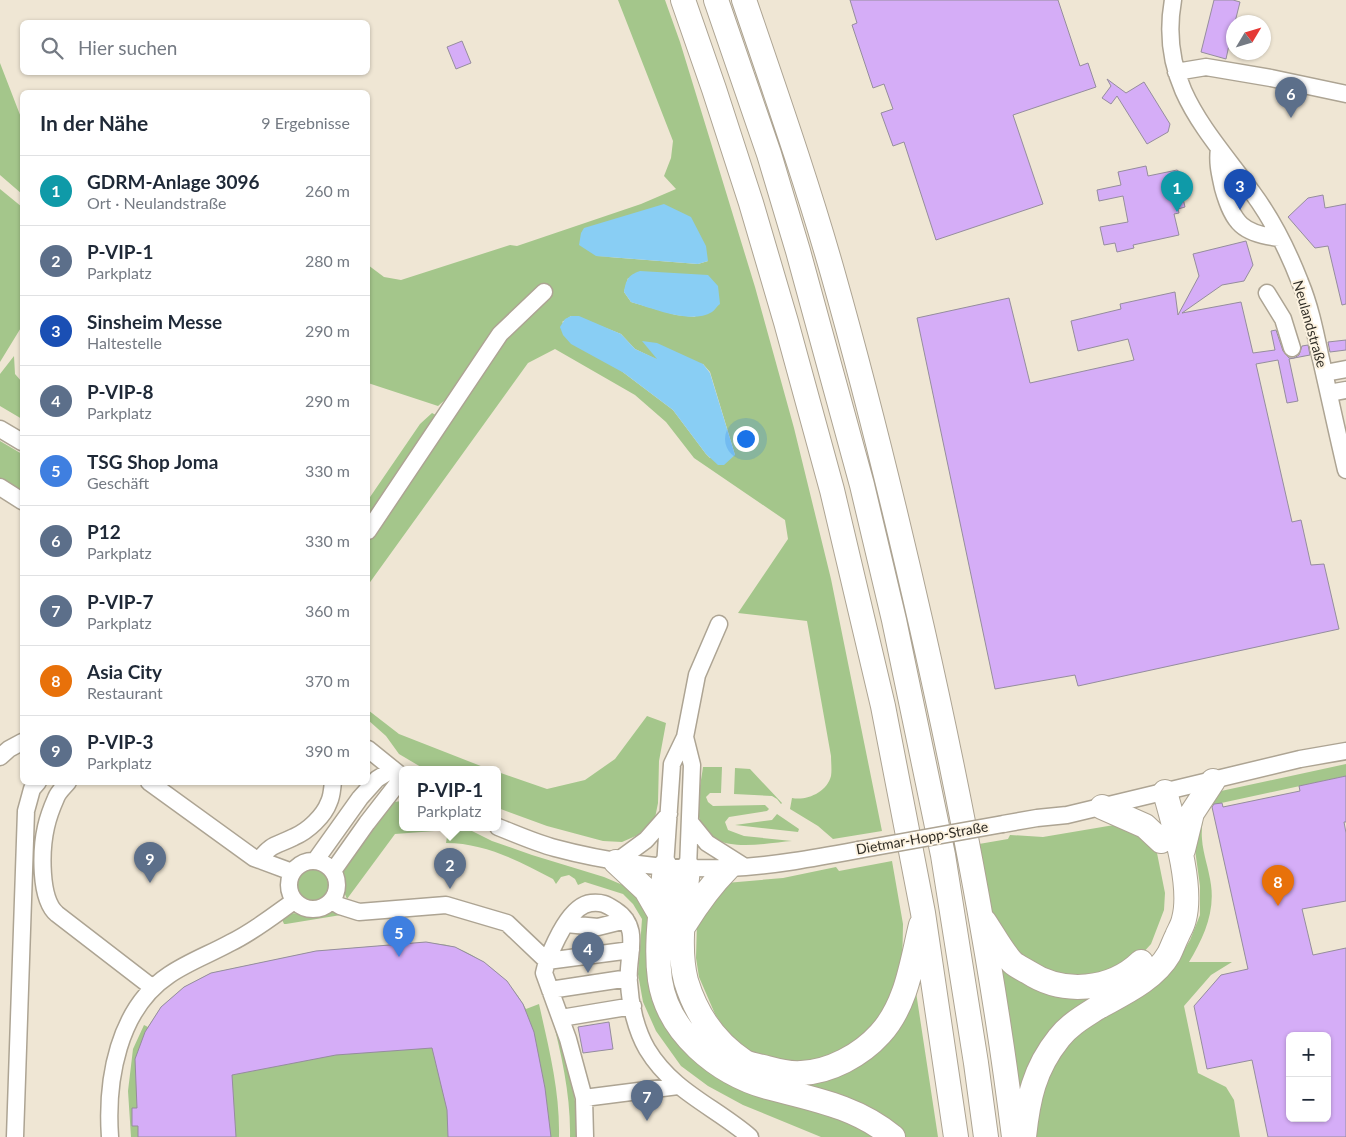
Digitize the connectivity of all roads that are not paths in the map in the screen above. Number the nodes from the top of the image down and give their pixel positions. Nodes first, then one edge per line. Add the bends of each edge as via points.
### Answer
1 (683, 0) edge
2 (716, 0) edge
3 (744, 0) edge
4 (757, 0) edge
5 (1173, 0) edge
6 (1176, 72) junction
7 (1346, 94) edge
8 (791, 141) junction
9 (1219, 149) junction
10 (1280, 238) junction
11 (544, 292) dead end
12 (1267, 293) dead end
13 (1292, 348) dead end
14 (1346, 369) edge
15 (1324, 373) junction
16 (1346, 390) edge
17 (1329, 393) junction
18 (0, 429) edge
19 (20, 441) edge
20 (1343, 444) edge
21 (1346, 470) edge
22 (0, 488) edge
23 (20, 500) edge
24 (370, 528) edge
25 (719, 624) dead end
26 (685, 737) junction
27 (1346, 742) edge
28 (370, 751) edge
29 (1346, 751) edge
30 (1300, 759) junction
31 (672, 772) junction
32 (692, 773) junction
33 (399, 774) edge
34 (1213, 781) junction
35 (370, 783) edge
36 (35, 785) edge
37 (65, 785) edge
38 (153, 785) edge
39 (332, 785) edge
40 (359, 790) edge
41 (1158, 793) junction
42 (1102, 807) junction
43 (669, 814) junction
44 (690, 822) junction
45 (501, 828) edge
46 (1161, 841) junction
47 (330, 842) junction
48 (346, 851) junction
49 (1181, 857) junction
50 (259, 860) junction
51 (315, 861) junction
52 (616, 862) junction
53 (676, 867) junction
54 (737, 867) junction
55 (332, 871) junction
56 (292, 872) junction
57 (294, 901) junction
58 (332, 901) junction
59 (923, 913) junction
60 (980, 915) junction
61 (661, 916) junction
62 (626, 920) junction
63 (566, 924) junction
64 (683, 928) junction
65 (631, 950) junction
66 (547, 961) junction
67 (629, 978) junction
68 (153, 988) junction
69 (550, 990) junction
70 (632, 1006) junction
71 (561, 1018) junction
72 (678, 1086) junction
73 (584, 1098) junction
74 (15, 1137) edge
75 (110, 1137) edge
76 (585, 1137) edge
77 (750, 1137) edge
78 (893, 1137) edge
79 (956, 1137) edge
80 (986, 1137) edge
81 (1014, 1137) edge
82 (1024, 1137) edge

1 - 59 highway via 751,203 832,490 883,706
2 - 80 highway via 769,154 798,251 871,523 943,855
3 - 8 highway
4 - 8 highway via 779,72
5 - 6 street, Neulandstraße via 1170,34
6 - 7 street via 1206,67
6 - 9 street, Neulandstraße via 1193,110
8 - 60 highway via 832,271 898,523 946,734
9 - 10 street, Neulandstraße via 1253,193
9 - 10 street via 1217,162 1221,180 1228,206 1237,221 1260,236
10 - 15 street, Neulandstraße via 1301,283
11 - 24 street via 500,334
12 - 13 street via 1283,319
14 - 15 street
15 - 17 street, Neulandstraße
16 - 17 street
17 - 20 street, Neulandstraße
18 - 19 street
20 - 21 street, Neulandstraße
22 - 23 street
25 - 26 street via 697,675
26 - 31 street via 672,764
26 - 32 street
27 - 30 street
28 - 33 street
29 - 30 street, Dietmar-Hopp-Straße
30 - 34 street, Dietmar-Hopp-Straße
31 - 32 street
31 - 43 street
32 - 44 street
33 - 35 street
33 - 48 street
34 - 41 street, Dietmar-Hopp-Straße
34 - 49 highway via 1192,813
36 - 74 street via 26,811
37 - 68 street via 57,795 46,827 44,880 52,911
38 - 50 street
39 - 50 street via 329,802 318,819 305,832 267,849
40 - 47 street
41 - 42 street, Dietmar-Hopp-Straße
41 - 46 highway
41 - 49 highway via 1177,836
42 - 46 highway via 1145,826
42 - 54 street, Dietmar-Hopp-Straße, bridge via 805,860
43 - 52 street via 646,840
43 - 53 street
44 - 53 street
44 - 54 street via 707,843
45 - 52 street, Dietmar-Hopp-Straße via 554,848
46 - 60 highway via 1170,891 1166,925 1140,964 1105,984 1081,988 1038,979 1013,963
47 - 48 street via 334,850
47 - 51 street
48 - 55 street
49 - 82 highway via 1186,898 1184,919 1169,954 1135,987 1076,1021 1059,1037 1046,1056 1029,1095
50 - 56 street
51 - 55 street
51 - 56 street via 300,864
52 - 53 street, Dietmar-Hopp-Straße
52 - 61 highway via 646,890
53 - 54 street, Dietmar-Hopp-Straße
53 - 61 highway
53 - 64 highway
54 - 64 highway via 710,887
55 - 58 street via 337,886
56 - 57 street via 288,885
57 - 58 street via 310,910 320,909
57 - 68 street via 256,928 187,964
58 - 66 street via 359,912 446,905 507,923
59 - 64 highway via 902,995 882,1033 850,1058 831,1067 802,1073 780,1072 747,1063 724,1046 707,1025 686,979 682,956
59 - 79 highway
60 - 81 highway
61 - 78 highway via 660,980 680,1028 696,1046 714,1063 740,1078 856,1112
62 - 63 street via 598,927
62 - 63 street via 604,902 584,904
62 - 65 street via 632,936
63 - 66 street
65 - 66 street
65 - 67 street
66 - 69 street via 544,973
67 - 69 street
67 - 70 street
68 - 75 street via 144,997 118,1047 112,1078
69 - 71 street
70 - 71 street
70 - 72 street via 646,1048
71 - 73 street
72 - 73 street
72 - 77 street via 718,1111
73 - 76 street

